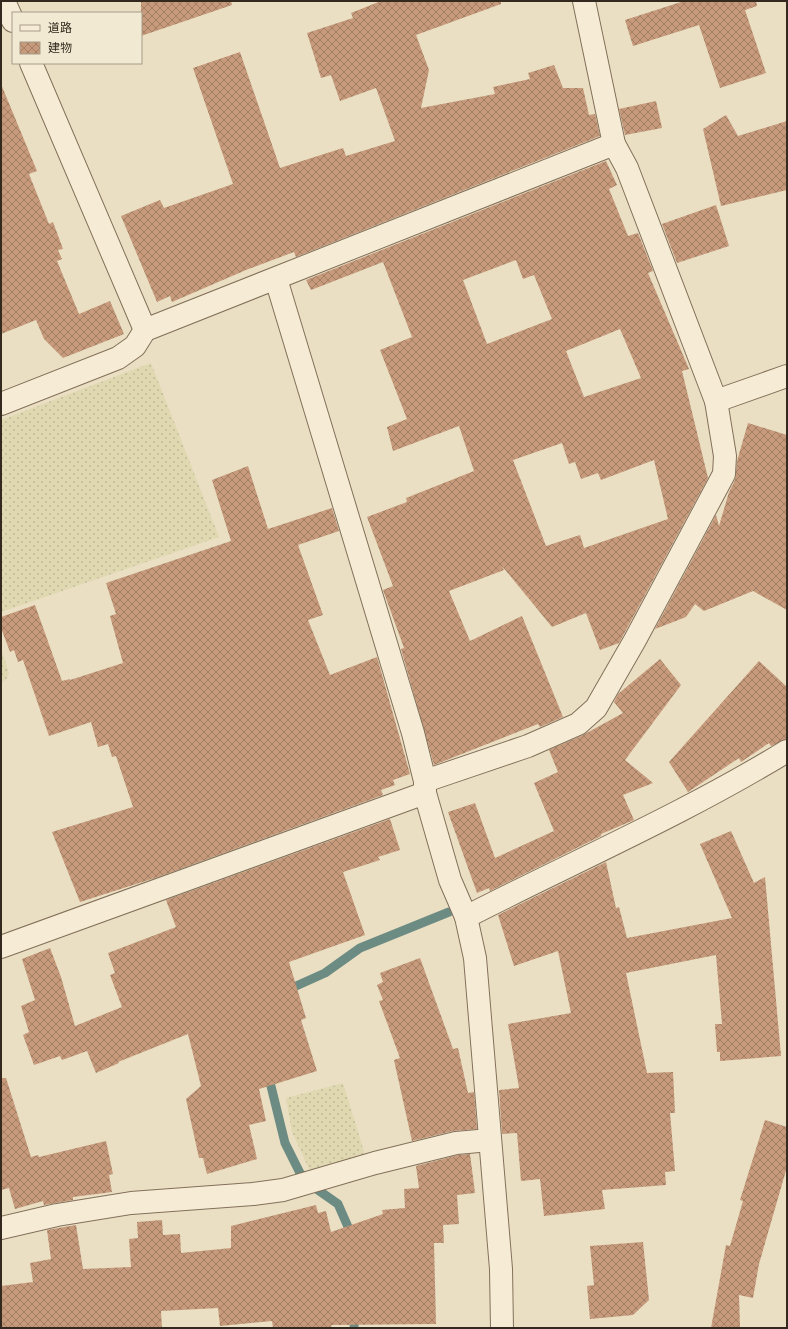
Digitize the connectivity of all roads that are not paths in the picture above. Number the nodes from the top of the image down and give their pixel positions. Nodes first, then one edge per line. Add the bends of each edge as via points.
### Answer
1 (4, 1) edge
2 (584, 1) edge
3 (12, 19) edge
4 (31, 64) edge
5 (614, 144) junction
6 (276, 279) junction
7 (144, 330) junction
8 (787, 376) edge
9 (716, 400) junction
10 (1, 404) edge
11 (787, 751) edge
12 (425, 787) junction
13 (466, 917) junction
14 (1, 947) edge
15 (490, 1140) junction
16 (1, 1228) edge
17 (502, 1328) edge

1 - 3 street
2 - 5 street
4 - 7 street
5 - 6 street
5 - 9 street via 627,168
6 - 7 street
6 - 12 street via 413,733
7 - 10 street via 135,346 118,358
8 - 9 street
9 - 12 street via 726,456 724,474 596,708 578,724
11 - 13 street via 743,778 627,838
12 - 13 street via 450,880
12 - 14 street
13 - 15 street via 475,958
15 - 16 street via 456,1143 299,1185 253,1194 131,1202
15 - 17 street via 501,1269

